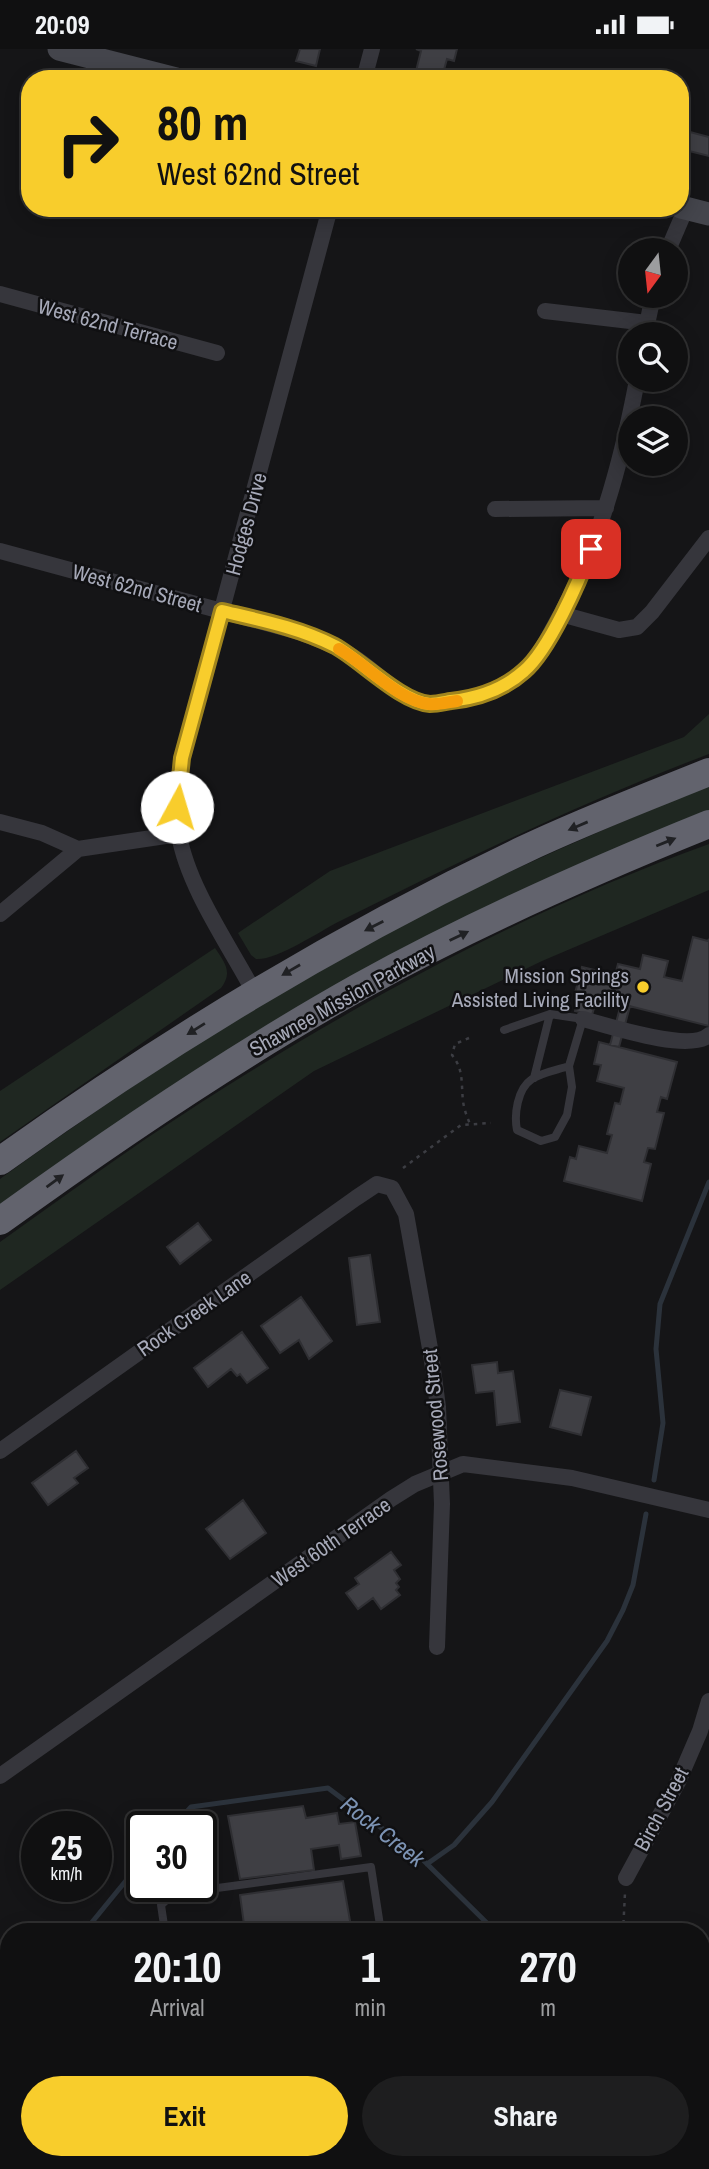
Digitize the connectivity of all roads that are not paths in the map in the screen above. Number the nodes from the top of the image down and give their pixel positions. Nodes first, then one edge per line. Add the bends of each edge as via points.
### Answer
1 (59, 49) edge
2 (372, 49) edge
3 (141, 70) edge
4 (366, 70) edge
5 (689, 209) edge
6 (709, 214) edge
7 (329, 217) edge
8 (680, 217) edge
9 (672, 238) edge
10 (0, 294) edge
11 (545, 311) dead end
12 (618, 324) edge
13 (217, 353) dead end
14 (635, 392) edge
15 (607, 508) junction
16 (495, 509) dead end
17 (709, 538) edge
18 (0, 551) edge
19 (222, 611) junction
20 (561, 614) junction
21 (709, 772) edge
22 (0, 822) edge
23 (709, 824) edge
24 (179, 834) junction
25 (78, 849) junction
26 (0, 914) edge
27 (254, 992) junction
28 (550, 1014) junction
29 (583, 1019) junction
30 (504, 1030) dead end
31 (709, 1035) edge
32 (569, 1066) junction
33 (534, 1078) junction
34 (0, 1161) edge
35 (391, 1188) joint
36 (0, 1221) edge
37 (0, 1451) edge
38 (441, 1472) junction
39 (709, 1510) edge
40 (437, 1647) dead end
41 (709, 1701) edge
42 (0, 1776) edge
43 (626, 1878) road end
44 (164, 1923) edge
45 (379, 1923) edge

1 - 3 main road
2 - 4 street
5 - 6 main road
7 - 19 street, Hodges Drive
8 - 9 street
10 - 13 street, West 62nd Terrace
11 - 12 street
14 - 15 street, West 62nd Street
15 - 16 street
15 - 20 street, West 62nd Street
17 - 20 street via 637,627 619,631
18 - 19 street, West 62nd Street
19 - 20 street, West 62nd Street via 332,645 402,694 429,704 470,699 502,687 537,657
19 - 24 street, Hodges Drive via 182,758
21 -> 27 highway via 524,849
22 - 25 street
36 -> 23 highway, Shawnee Mission Parkway via 194,1087 361,986 548,893
24 - 25 street
24 - 27 street, Hodges Drive via 193,880
25 - 26 street
27 -> 34 highway
28 - 29 lane
28 - 30 lane
28 - 33 lane
29 - 31 street via 678,1042 695,1042
29 - 32 lane
32 - 33 lane
32 - 33 lane via 572,1087 567,1115 555,1137 541,1141 517,1131 515,1117 520,1096
35 - 37 street, Rock Creek Lane via 377,1184 366,1191
35 - 38 street, Rosewood Street via 406,1214 415,1254 438,1407
38 - 39 street, West 60th Terrace via 463,1464 520,1470
38 - 40 street, Rosewood Street
38 - 42 street, West 60th Terrace via 391,1499
41 - 43 street, Birch Street via 678,1782
44 - 45 lane via 161,1905 173,1894 370,1867

